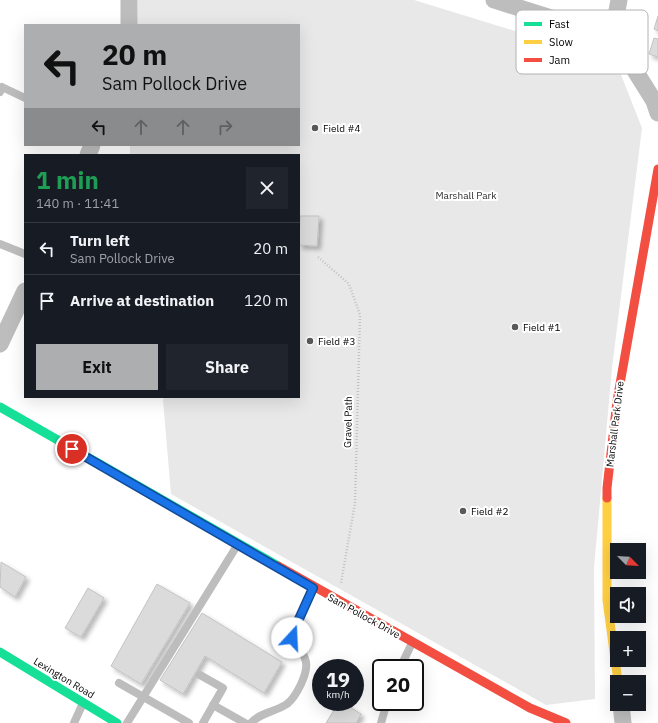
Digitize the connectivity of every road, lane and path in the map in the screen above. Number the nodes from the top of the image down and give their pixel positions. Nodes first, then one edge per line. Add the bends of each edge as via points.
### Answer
1 (129, 0) edge
2 (494, 0) edge
3 (619, 0) edge
4 (526, 10) edge
5 (617, 10) edge
6 (128, 24) edge
7 (637, 74) edge
8 (0, 92) edge
9 (24, 98) edge
10 (658, 113) edge
11 (658, 168) edge
12 (0, 244) edge
13 (24, 254) edge
14 (318, 257) dead end
15 (24, 293) edge
16 (0, 344) edge
17 (0, 407) edge
18 (238, 544) junction
19 (313, 588) junction
20 (338, 601) junction
21 (412, 642) junction
22 (0, 652) edge
23 (404, 659) edge
24 (200, 675) dead end
25 (617, 675) edge
26 (119, 683) dead end
27 (143, 696) junction
28 (83, 703) junction
29 (213, 705) junction
30 (384, 711) edge
31 (622, 711) edge
32 (74, 723) edge
33 (117, 723) edge
34 (127, 723) edge
35 (188, 723) edge
36 (203, 723) edge
37 (245, 723) edge
38 (251, 723) edge
39 (381, 723) edge
40 (566, 723) edge
41 (610, 723) edge
42 (623, 723) edge

1 - 6 street
2 - 4 street
3 - 5 street
7 - 10 street via 654,101
8 - 9 lane via 2,87
11 - 25 street, Marshall Park Drive via 616,401 607,488 607,600
12 - 13 lane
14 - 20 path, Gravel Path via 349,284 360,315 355,503
15 - 16 street
17 - 18 street, Sam Pollock Drive
18 - 19 street, Sam Pollock Drive
18 - 27 lane
19 - 20 street, Sam Pollock Drive
19 - 38 lane via 292,638 306,661 301,685 287,703 264,713
20 - 21 street, Sam Pollock Drive
21 - 23 lane
21 - 40 street, Sam Pollock Drive via 530,708
22 - 28 street, Lexington Road
24 - 29 lane via 223,688
26 - 27 lane
27 - 34 lane
27 - 35 lane
28 - 32 lane
28 - 33 street, Lexington Road
29 - 36 lane
29 - 37 lane
30 - 39 lane
31 - 42 street
41 - 42 street

